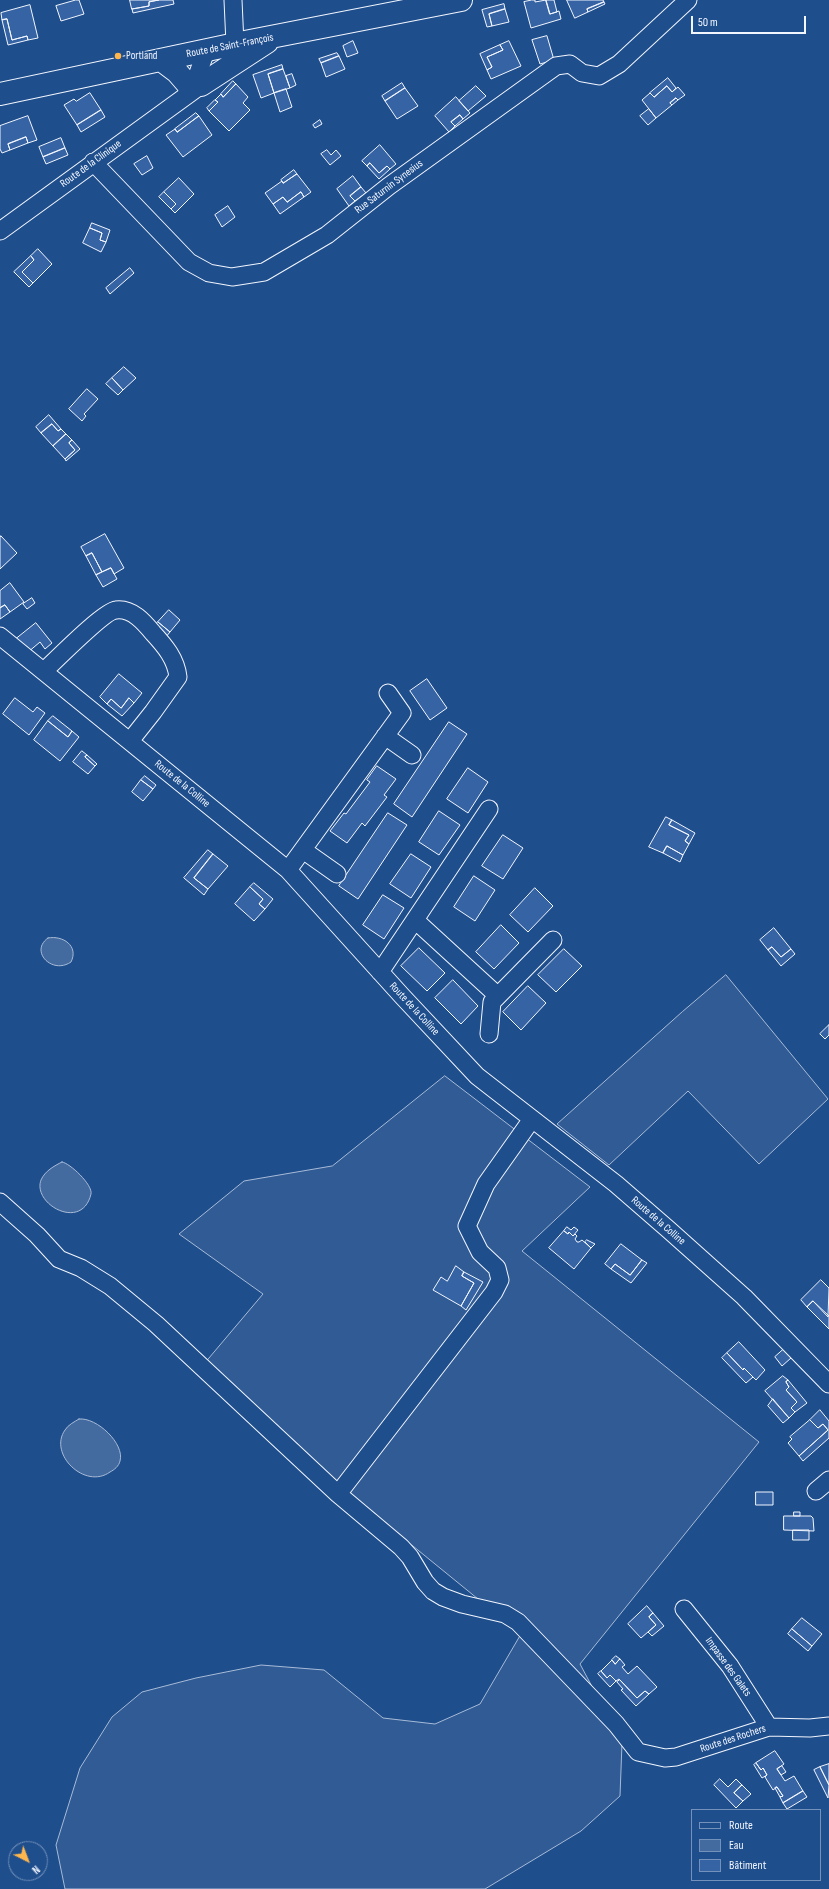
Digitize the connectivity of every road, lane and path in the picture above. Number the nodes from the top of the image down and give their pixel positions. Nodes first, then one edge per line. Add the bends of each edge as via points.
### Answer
1 (233, 0) edge
2 (461, 0) edge
3 (688, 0) edge
4 (274, 37) junction
5 (221, 47) junction
6 (161, 60) junction
7 (191, 90) junction
8 (0, 94) edge
9 (93, 162) junction
10 (0, 231) edge
11 (0, 636) edge
12 (44, 671) junction
13 (388, 693) dead end
14 (385, 736) junction
15 (130, 741) junction
16 (412, 755) dead end
17 (489, 809) dead end
18 (303, 850) junction
19 (288, 870) junction
20 (337, 874) dead end
21 (415, 920) junction
22 (552, 940) dead end
23 (380, 972) junction
24 (498, 996) junction
25 (488, 1034) dead end
26 (532, 1119) junction
27 (0, 1202) edge
28 (829, 1383) edge
29 (338, 1494) junction
30 (684, 1609) dead end
31 (829, 1726) edge
32 (769, 1727) junction

1 - 5 street
2 - 4 main road, Route de Saint-François
3 - 9 street, Rue Saturnin Synesius via 619,64 599,76 582,72 570,64 556,66 389,186 327,235 264,272 224,276 209,273 189,262
4 - 5 main road, Route de Saint-François
4 - 7 main road
5 - 6 main road, Route de Saint-François
5 - 7 street, Route de la Clinique via 197,76
6 - 7 main road via 177,72
6 - 8 main road, Route de Saint-François
7 - 9 street, Route de la Clinique
9 - 10 street, Route de la Clinique
11 - 12 street, Route de la Colline
12 - 15 street, Route de la Colline
12 - 15 street via 91,627 114,610 125,610 142,619 165,647 176,666 178,677
13 - 14 street via 402,713
14 - 16 street
14 - 18 street
15 - 19 street, Route de la Colline
17 - 21 street
18 - 19 street
18 - 20 street
19 - 23 street, Route de la Colline
21 - 23 street
21 - 24 street
22 - 24 street
23 - 26 street, Route de la Colline via 478,1076
24 - 25 street via 492,1002
26 - 28 street, Route de la Colline via 616,1184 669,1230 744,1297
26 - 29 street via 486,1184 467,1226 480,1252 497,1268 500,1280 494,1292
27 - 29 street via 59,1259 104,1282 156,1324
29 - 32 street, Route des Rochers via 401,1547 433,1591 462,1604 505,1614 518,1622 616,1724 638,1752 666,1758 676,1757
30 - 32 street, Impasse des Galets via 730,1666
31 - 32 street, Route des Rochers

